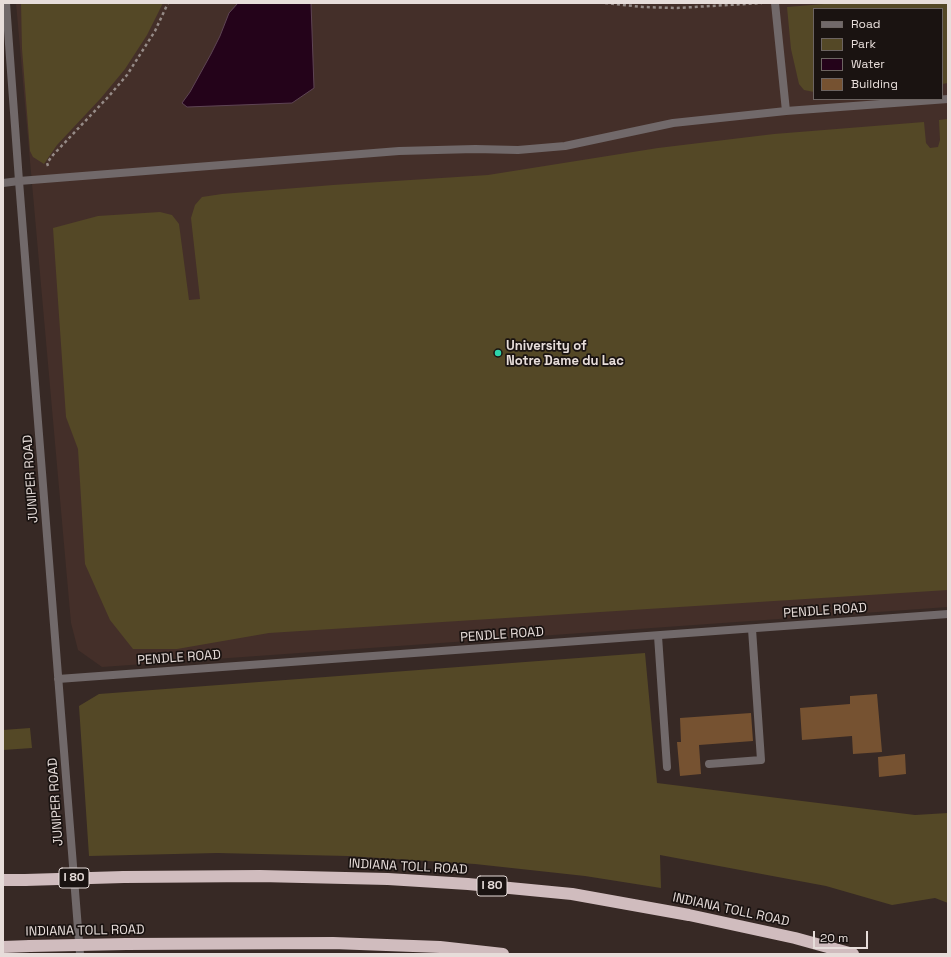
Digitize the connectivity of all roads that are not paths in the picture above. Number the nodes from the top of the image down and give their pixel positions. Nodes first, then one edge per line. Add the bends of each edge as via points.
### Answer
1 (6, 3) edge
2 (775, 3) edge
3 (934, 100) edge
4 (786, 111) junction
5 (19, 181) junction
6 (3, 183) edge
7 (948, 614) edge
8 (752, 629) junction
9 (658, 636) junction
10 (58, 679) junction
11 (709, 764) dead end
12 (668, 767) dead end
13 (3, 880) edge
14 (3, 947) edge
15 (80, 954) edge
16 (504, 954) edge
17 (853, 954) edge

1 - 5 street, JUNIPER ROAD
2 - 4 street
3 - 4 street
4 - 5 street via 673,123 565,146 518,150 399,151
5 - 6 street
5 - 10 street, JUNIPER ROAD
7 - 8 street, PENDLE ROAD
8 - 9 street, PENDLE ROAD
8 - 11 street via 761,760
9 - 10 street, PENDLE ROAD
9 - 12 street
10 - 15 street, JUNIPER ROAD
13 - 17 highway, INDIANA TOLL ROAD / I 80, bridge via 260,876 468,884 572,894 690,915 795,938
14 - 16 highway, INDIANA TOLL ROAD, bridge via 333,943

